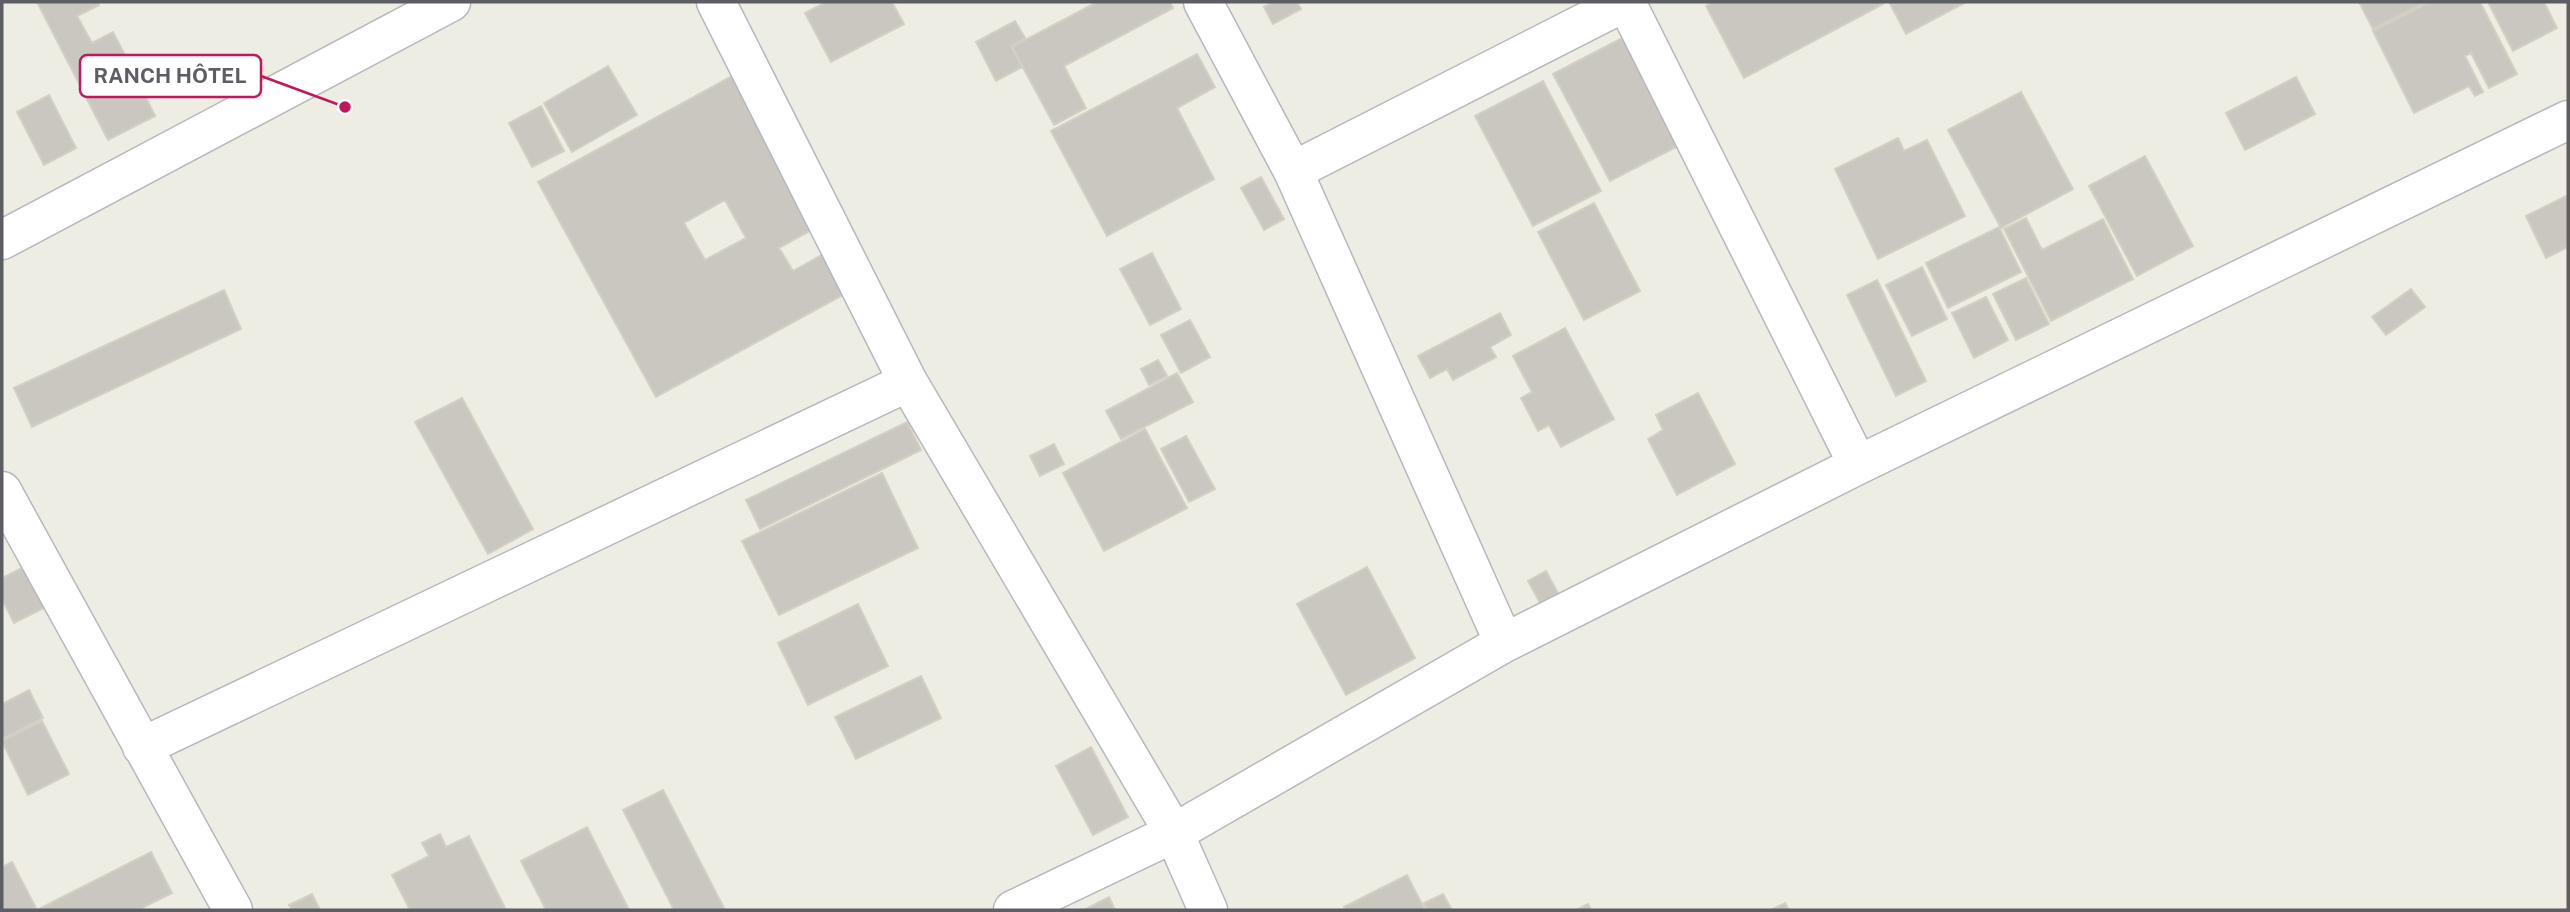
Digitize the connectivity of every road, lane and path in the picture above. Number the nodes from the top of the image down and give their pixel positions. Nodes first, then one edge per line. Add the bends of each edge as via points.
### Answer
1 (451, 2) edge
2 (716, 2) edge
3 (1203, 2) edge
4 (1626, 2) edge
5 (2568, 120) edge
6 (1293, 171) junction
7 (2, 240) edge
8 (908, 382) junction
9 (1858, 466) junction
10 (2, 491) edge
11 (1504, 643) junction
12 (142, 747) junction
13 (1174, 833) junction
14 (233, 910) edge
15 (1013, 910) edge
16 (1208, 910) edge

1 - 7 street
2 - 8 street
3 - 6 street
4 - 6 street
4 - 9 street
5 - 9 street
6 - 11 street
8 - 12 street
8 - 13 street
9 - 11 street
10 - 12 street
11 - 13 street
12 - 14 street
13 - 15 street
13 - 16 street

